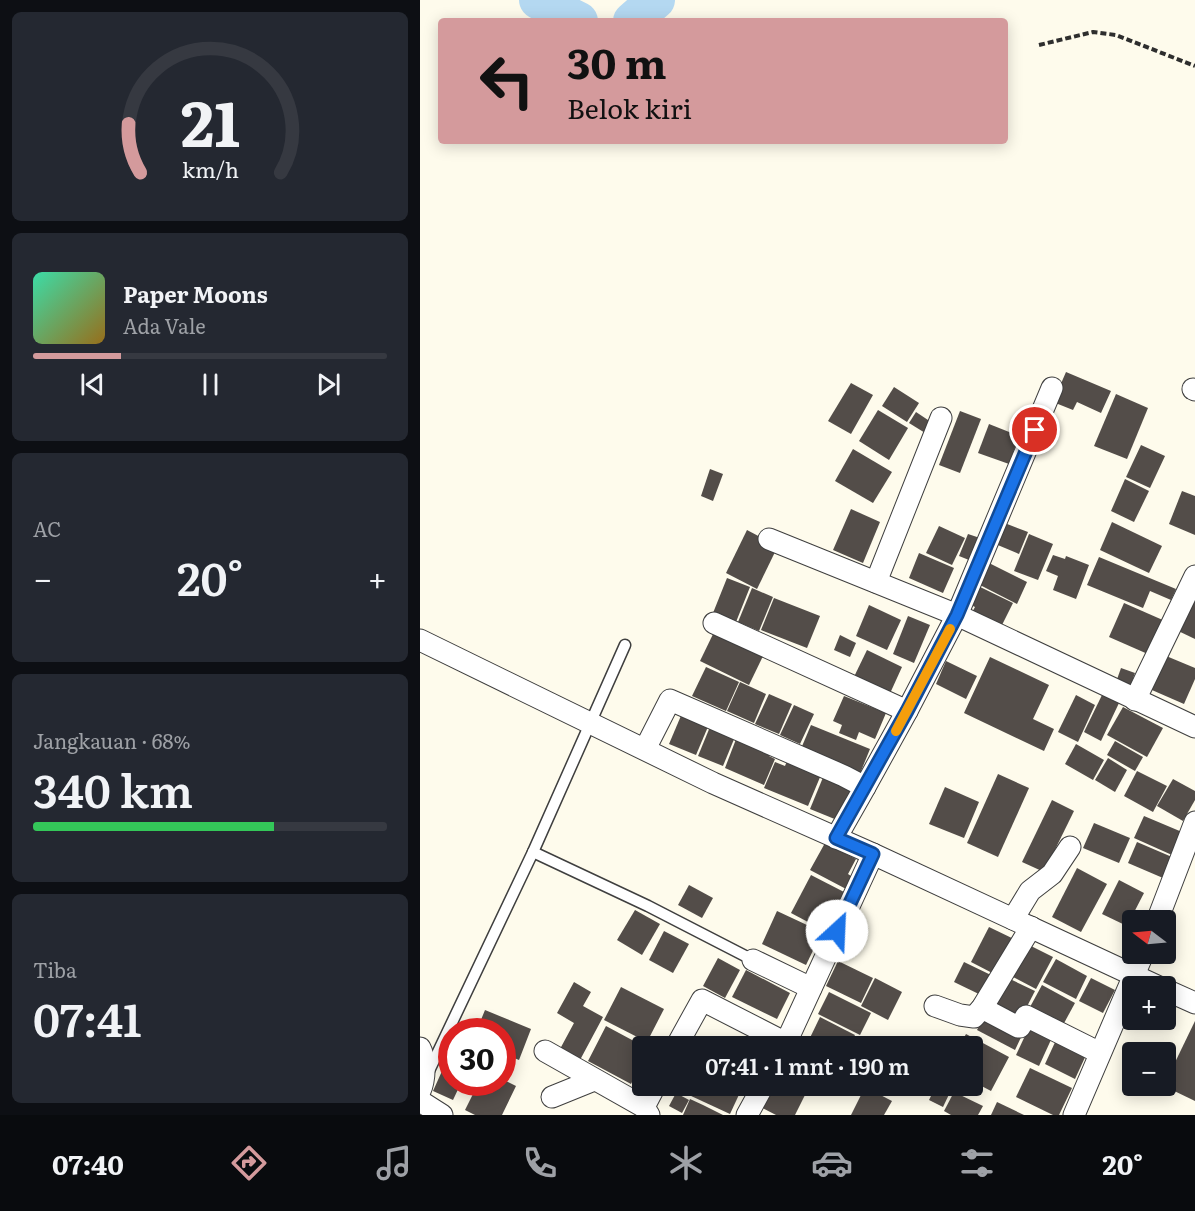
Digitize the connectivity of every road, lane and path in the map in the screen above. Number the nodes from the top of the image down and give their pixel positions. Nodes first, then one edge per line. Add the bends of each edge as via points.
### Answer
1 (1039, 45) dead end
2 (1195, 66) edge
3 (1052, 388) dead end
4 (941, 418) dead end
5 (769, 539) dead end
6 (1195, 576) edge
7 (876, 582) junction
8 (957, 615) junction
9 (714, 623) dead end
10 (420, 639) edge
11 (625, 645) dead end
12 (1134, 700) junction
13 (907, 711) junction
14 (591, 723) junction
15 (1195, 727) edge
16 (645, 750) junction
17 (865, 787) junction
18 (1195, 822) edge
19 (836, 838) junction
20 (1070, 847) dead end
21 (532, 852) junction
22 (873, 854) junction
23 (1161, 910) edge
24 (1022, 923) junction
25 (753, 960) joint
26 (1139, 964) edge
27 (1134, 975) junction
28 (811, 988) junction
29 (1176, 994) edge
30 (1195, 1003) edge
31 (935, 1006) dead end
32 (982, 1008) junction
33 (682, 1036) edge
34 (769, 1036) edge
35 (789, 1036) edge
36 (420, 1048) edge
37 (545, 1051) dead end
38 (1100, 1053) junction
39 (594, 1080) junction
40 (421, 1092) edge
41 (651, 1096) edge
42 (757, 1096) edge
43 (552, 1097) dead end
44 (646, 1111) edge
45 (442, 1115) edge
46 (747, 1115) edge
47 (1074, 1115) edge

1 - 2 path via 1093,32 1116,35
3 - 8 street
4 - 7 street
5 - 7 street
6 - 12 street
7 - 8 street
8 - 12 street
8 - 13 street
9 - 13 street
10 - 14 street
11 - 14 lane
12 - 15 street
13 - 17 street
14 - 16 street
14 - 21 lane
16 - 17 street via 670,700
16 - 19 street
17 - 19 street
18 - 23 street
19 - 22 street
20 - 24 street via 1052,874 1030,891
21 - 25 lane
21 - 40 lane
22 - 24 street
22 - 28 street
24 - 27 street
24 - 32 street
25 - 28 street
26 - 27 street
27 - 38 street
28 - 35 street
29 - 30 street
31 - 32 street via 974,1017
32 - 38 street via 1018,1027 1026,1016
33 - 34 street via 702,999
36 - 40 street
37 - 39 street
38 - 47 street
39 - 43 street
39 - 44 street
40 - 45 street
41 - 44 street
42 - 46 street

